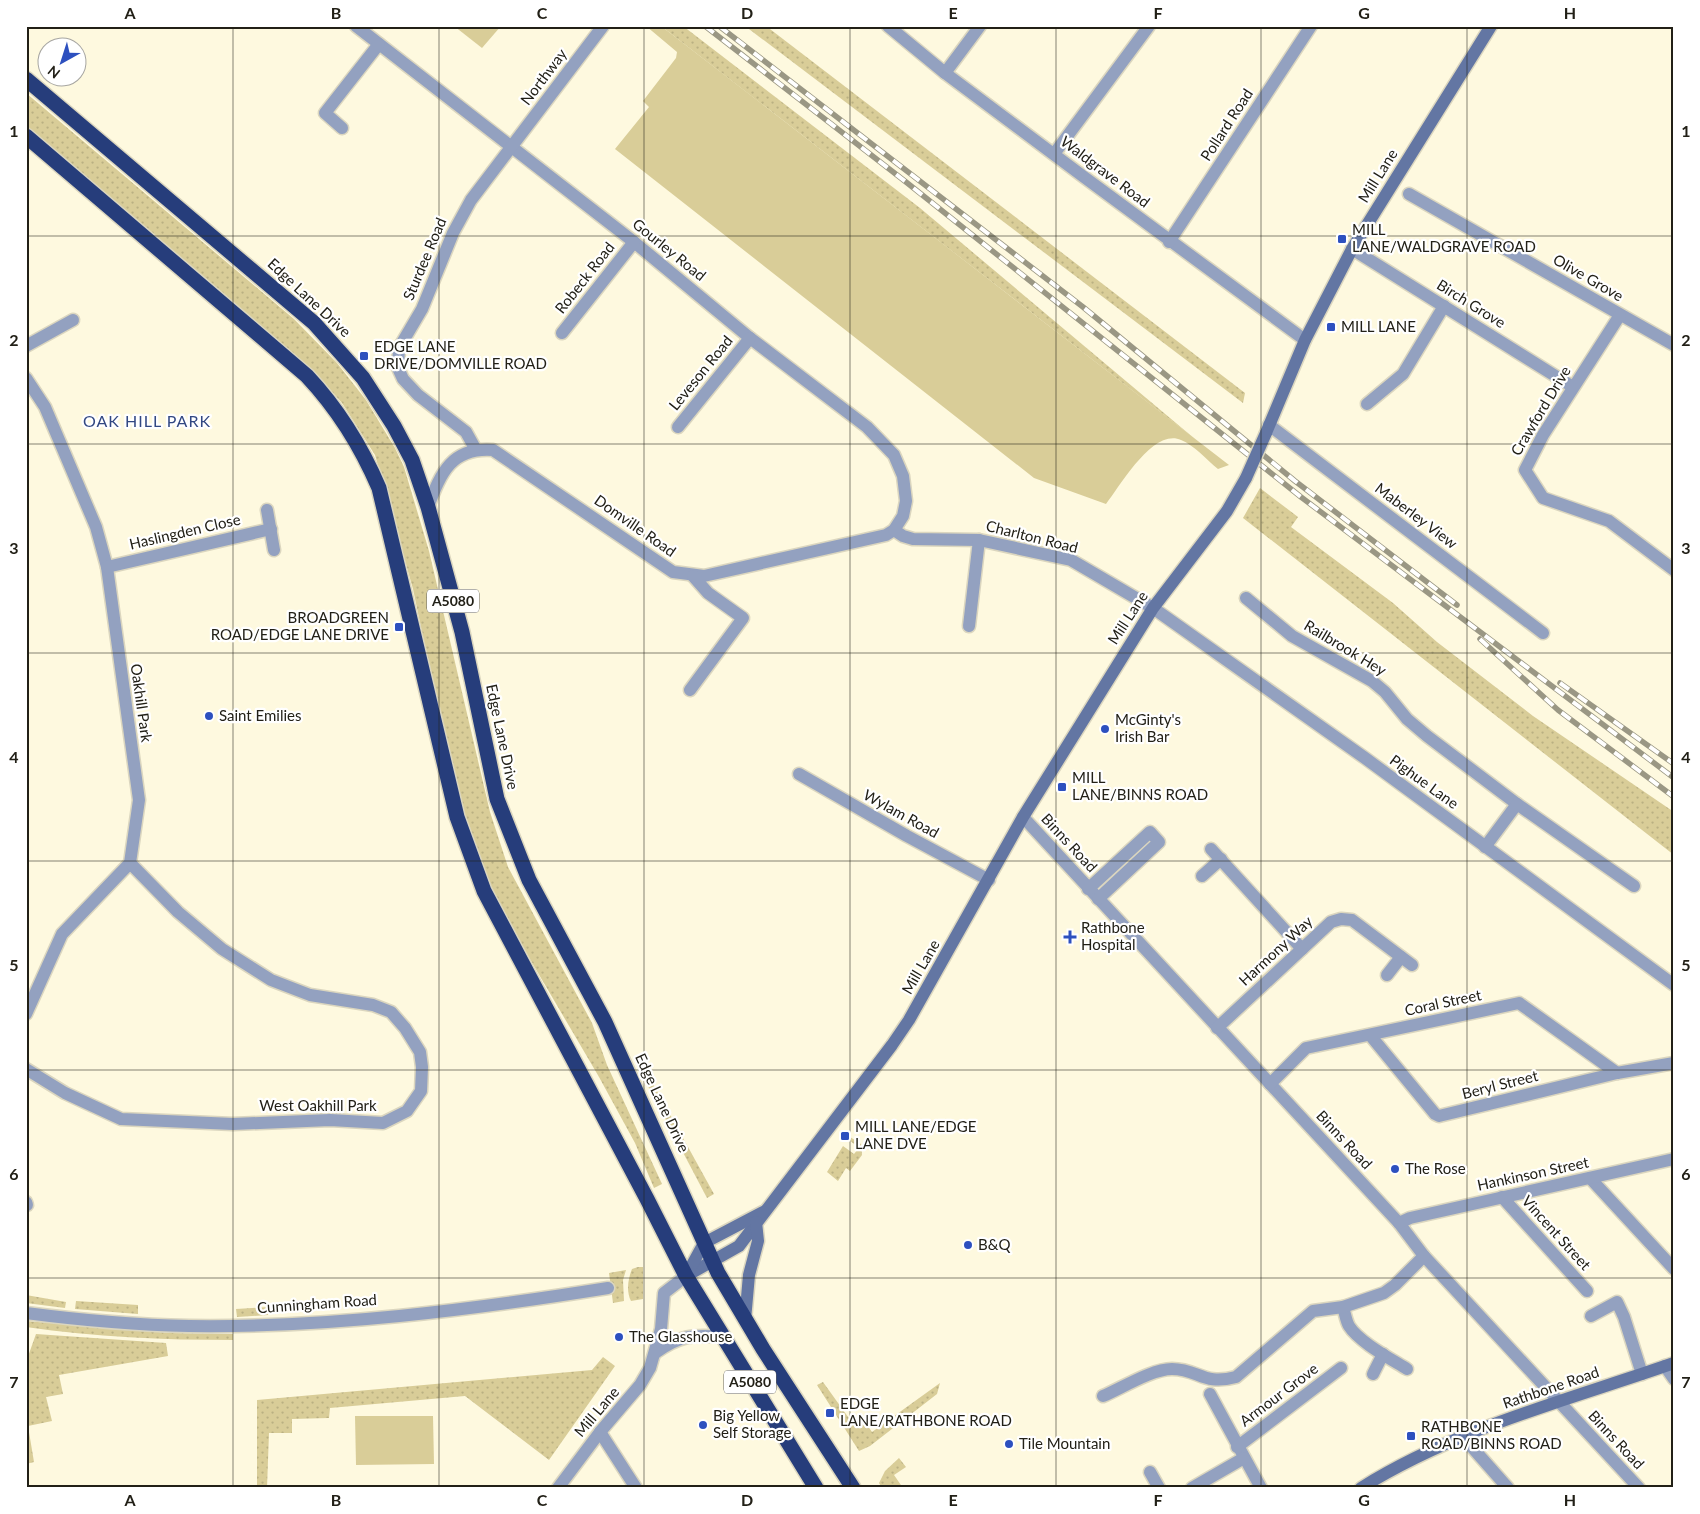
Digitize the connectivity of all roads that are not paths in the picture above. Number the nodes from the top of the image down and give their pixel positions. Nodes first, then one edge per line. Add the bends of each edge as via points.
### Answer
1 (356, 26) edge
2 (603, 26) edge
3 (888, 26) edge
4 (980, 26) edge
5 (1149, 26) edge
6 (1311, 26) edge
7 (1491, 26) edge
8 (379, 44) junction
9 (944, 73) junction
10 (26, 80) edge
11 (342, 128) dead end
12 (26, 136) edge
13 (511, 147) junction
14 (1054, 154) junction
15 (1409, 194) dead end
16 (634, 242) junction
17 (1169, 242) junction
18 (1352, 249) junction
19 (1444, 306) junction
20 (1620, 315) junction
21 (73, 320) dead end
22 (562, 333) dead end
23 (750, 338) junction
24 (1305, 340) junction
25 (1674, 345) edge
26 (26, 346) edge
27 (26, 378) edge
28 (1573, 387) junction
29 (1367, 404) dead end
30 (678, 427) dead end
31 (1267, 429) junction
32 (476, 450) junction
33 (428, 507) junction
34 (267, 510) dead end
35 (270, 530) junction
36 (894, 530) junction
37 (979, 540) junction
38 (274, 550) dead end
39 (107, 567) junction
40 (1674, 570) edge
41 (693, 576) junction
42 (1246, 598) dead end
43 (1154, 608) junction
44 (969, 626) dead end
45 (1543, 634) dead end
46 (690, 690) dead end
47 (799, 774) dead end
48 (1517, 804) junction
49 (1023, 817) junction
50 (1485, 847) junction
51 (1211, 848) dead end
52 (1221, 859) junction
53 (130, 862) junction
54 (1202, 876) dead end
55 (989, 880) junction
56 (1634, 886) dead end
57 (1088, 889) junction
58 (1098, 899) junction
59 (1302, 949) junction
60 (1401, 956) junction
61 (1412, 964) dead end
62 (1387, 975) dead end
63 (1674, 985) edge
64 (26, 1014) edge
65 (1216, 1028) junction
66 (1370, 1035) junction
67 (1674, 1063) edge
68 (26, 1069) edge
69 (1617, 1073) junction
70 (1270, 1084) junction
71 (1674, 1159) edge
72 (1590, 1178) junction
73 (1502, 1197) junction
74 (764, 1211) junction
75 (756, 1222) junction
76 (1399, 1224) junction
77 (704, 1243) junction
78 (1424, 1256) junction
79 (713, 1262) junction
80 (1674, 1269) edge
81 (686, 1276) junction
82 (608, 1288) dead end
83 (1587, 1291) dead end
84 (1343, 1308) junction
85 (26, 1313) edge
86 (1591, 1316) dead end
87 (745, 1320) junction
88 (722, 1337) junction
89 (655, 1353) junction
90 (1383, 1354) junction
91 (1669, 1365) edge
92 (1341, 1368) dead end
93 (1407, 1369) dead end
94 (1373, 1374) dead end
95 (1642, 1374) junction
96 (1674, 1379) edge
97 (1210, 1394) dead end
98 (1103, 1396) dead end
99 (1559, 1402) junction
100 (600, 1432) junction
101 (1462, 1437) junction
102 (1241, 1453) junction
103 (1150, 1472) dead end
104 (558, 1488) edge
105 (636, 1488) edge
106 (816, 1488) edge
107 (853, 1488) edge
108 (1159, 1488) edge
109 (1192, 1488) edge
110 (1261, 1488) edge
111 (1361, 1488) edge
112 (1508, 1488) edge
113 (1639, 1488) edge

1 - 8 street, Gourley Road
2 - 13 street, Northway
3 - 9 street, Waldgrave Road
4 - 9 street
5 - 14 street
6 - 17 street, Pollard Road
7 - 18 street, Mill Lane
8 - 11 street via 325,113
8 - 13 street, Gourley Road
9 - 14 street, Waldgrave Road
10 - 33 highway, Edge Lane Drive / A5080 via 279,291 340,350 363,378 394,426 412,460
12 - 81 highway, A5080 via 307,376 342,417 358,443 379,488 457,817 484,891
13 - 16 street, Gourley Road
13 - 32 street, Sturdee Road via 461,216 432,289 404,338 398,358 403,378 411,389 466,432
14 - 17 street, Waldgrave Road
15 - 20 street, Olive Grove
16 - 22 street, Robeck Road
16 - 23 street, Gourley Road
17 - 24 street, Waldgrave Road
18 - 19 street, Birch Grove
18 - 24 street, Mill Lane
19 - 28 street, Birch Grove
19 - 29 street via 1403,374
20 - 25 street, Olive Grove
20 - 28 street, Crawford Drive
21 - 26 street
23 - 30 street, Leveson Road
23 - 36 street, Gourley Road via 867,427 894,456 903,476 906,501 903,516
24 - 31 street, Mill Lane
27 - 39 street, Oakhill Park via 45,407 96,527
28 - 40 street, Crawford Drive via 1525,470 1543,498 1609,521
31 - 43 street, Mill Lane, bridge via 1246,478 1227,511
31 - 45 street, Maberley View
32 - 33 street via 451,462
32 - 41 street, Domville Road via 501,453 673,572
33 - 77 highway, Edge Lane Drive / A5080 via 462,632 497,799 529,880 606,1022
34 - 35 street
35 - 38 street
35 - 39 street, Haslingden Close
36 - 37 street, Charlton Road via 913,539
36 - 41 street, Domville Road via 877,538
37 - 43 street, Charlton Road via 1071,560
37 - 44 street
39 - 53 street, Oakhill Park via 139,800
41 - 46 street via 708,592 743,618
42 - 48 street, Railbrook Hey via 1264,604 1292,636 1372,681 1427,736
43 - 49 street, Mill Lane
43 - 50 street, Pighue Lane
47 - 55 street, Wylam Road
48 - 50 street
48 - 56 street, Railbrook Hey
49 - 55 street, Mill Lane
49 - 57 street, Binns Road
50 - 63 street, Pighue Lane
51 - 52 street
52 - 54 street
52 - 59 street
53 - 64 street via 62,934
53 - 68 street, West Oakhill Park via 178,912 222,949 270,980 310,995 373,1005 391,1012 420,1052 421,1091 406,1111 384,1123 330,1120 233,1124 122,1119 65,1093
55 - 74 street, Mill Lane via 909,1020
57 - 58 street, Binns Road
57 - 58 street via 1150,832 1159,842
58 - 65 street, Binns Road
59 - 60 street, Harmony Way via 1331,922 1341,919 1352,920
59 - 65 street, Harmony Way
60 - 61 street, Harmony Way
60 - 62 street
65 - 70 street, Binns Road
66 - 69 street, Coral Street via 1519,1003
66 - 69 street, Beryl Street via 1404,1079 1439,1116
66 - 70 street, Coral Street via 1306,1048
67 - 69 street, Beryl Street
70 - 76 street, Binns Road
71 - 72 street, Hankinson Street
72 - 73 street, Hankinson Street
72 - 80 street
73 - 76 street, Hankinson Street via 1410,1218
73 - 83 street, Vincent Street
74 - 75 street, Mill Lane
74 - 77 street, Mill Lane
75 - 79 street, Mill Lane via 739,1246
75 - 87 street via 758,1241 749,1275
76 - 78 street, Binns Road
77 - 79 highway, Edge Lane Drive / A5080
77 - 81 street
78 - 84 street via 1384,1293
78 - 99 street, Binns Road
79 - 81 street, Mill Lane
79 - 87 highway, Edge Lane Drive / A5080
81 - 88 highway, A5080
81 - 89 street, Mill Lane via 664,1293 662,1324
82 - 85 street, Cunningham Road via 479,1308 306,1322 189,1326 98,1322
84 - 90 street via 1354,1332
84 - 98 street via 1313,1311 1236,1378 1207,1380 1172,1369 1159,1371
86 - 95 street via 1617,1302
87 - 107 highway, Edge Lane Drive / A5080
88 - 89 street via 688,1336
88 - 106 highway, A5080
89 - 100 street, Mill Lane via 640,1385
90 - 93 street
90 - 94 street
91 - 95 street, Rathbone Road
91 - 96 street
92 - 102 street, Armour Grove
95 - 99 street, Rathbone Road
97 - 102 street
99 - 101 street, Rathbone Road
99 - 113 street, Binns Road
100 - 104 street, Mill Lane
100 - 105 street
101 - 111 street, Rathbone Road via 1416,1457
101 - 112 street
102 - 109 street, Armour Grove
102 - 110 street
103 - 108 street

